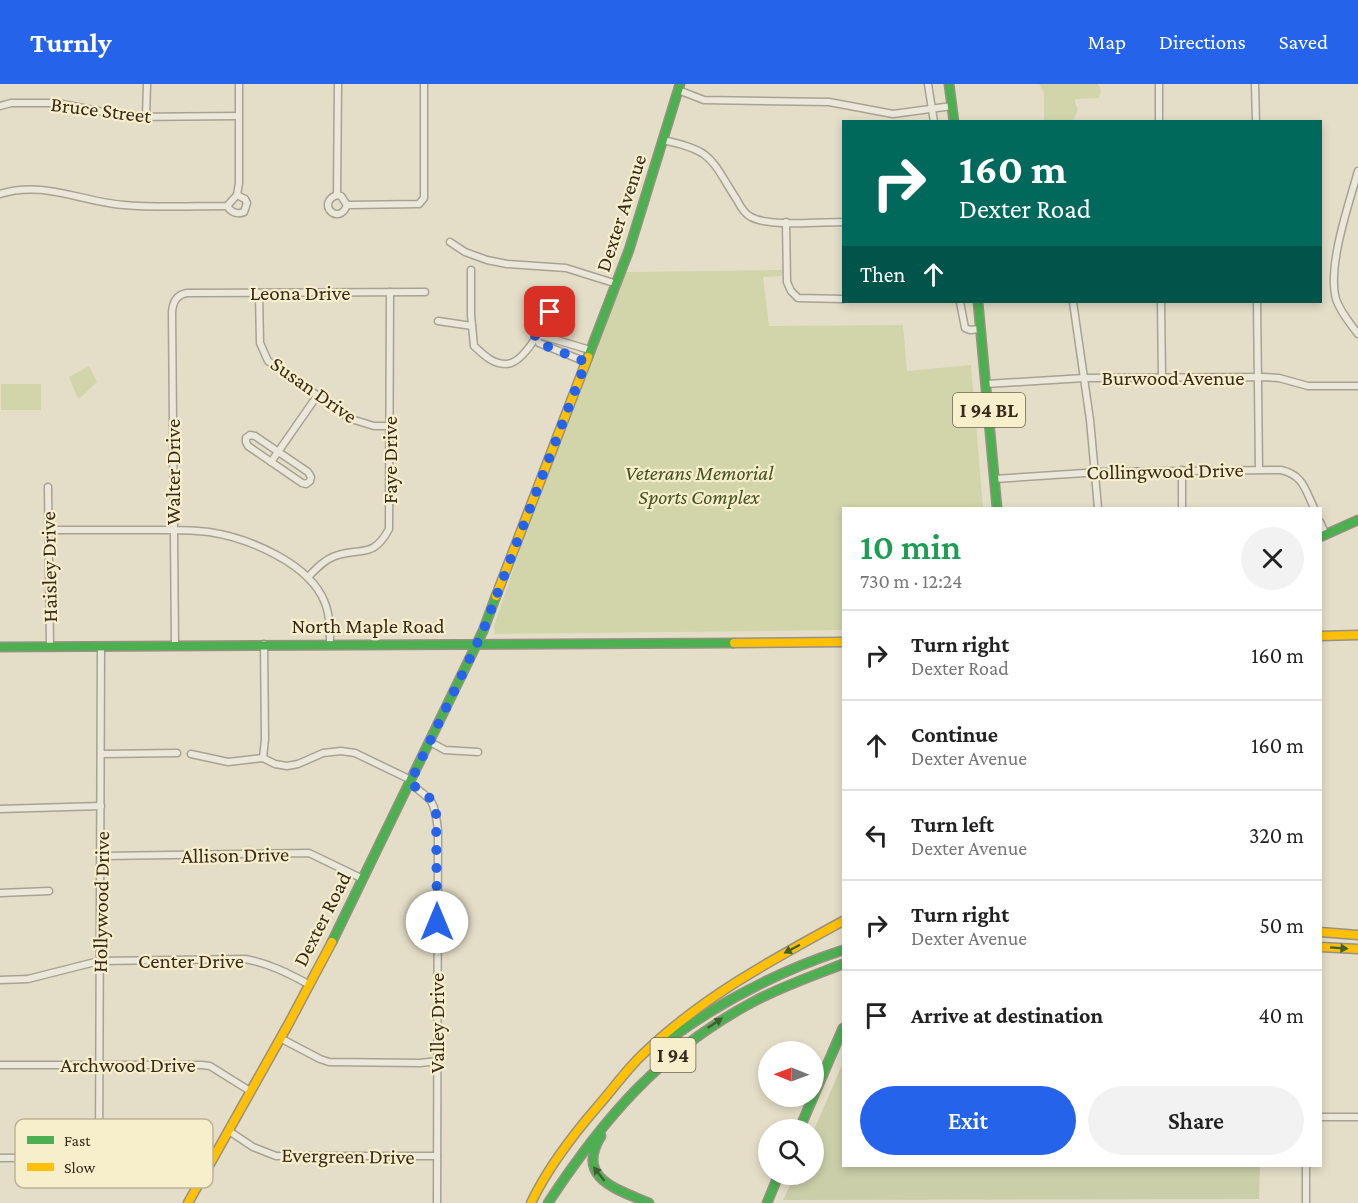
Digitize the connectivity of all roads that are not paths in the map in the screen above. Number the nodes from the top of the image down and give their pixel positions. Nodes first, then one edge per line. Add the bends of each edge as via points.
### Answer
1 (147, 84) edge
2 (238, 84) edge
3 (338, 84) edge
4 (424, 84) edge
5 (928, 84) edge
6 (949, 84) edge
7 (1159, 84) edge
8 (1255, 84) edge
9 (679, 87) edge
10 (0, 105) edge
11 (952, 105) junction
12 (932, 110) junction
13 (146, 117) junction
14 (238, 117) junction
15 (934, 120) edge
16 (954, 120) edge
17 (1159, 120) edge
18 (1256, 120) edge
19 (662, 140) junction
20 (1358, 171) edge
21 (0, 194) edge
22 (237, 195) junction
23 (337, 195) junction
24 (229, 204) junction
25 (347, 205) junction
26 (786, 222) junction
27 (842, 222) edge
28 (450, 242) dead end
29 (471, 270) dead end
30 (616, 284) junction
31 (390, 292) junction
32 (425, 292) dead end
33 (259, 293) junction
34 (557, 293) dead end
35 (176, 298) joint
36 (842, 299) edge
37 (960, 303) edge
38 (978, 303) edge
39 (1073, 303) edge
40 (1161, 303) edge
41 (1257, 303) edge
42 (438, 321) dead end
43 (472, 326) junction
44 (981, 329) junction
45 (1358, 334) edge
46 (535, 336) junction
47 (590, 351) junction
48 (586, 362) junction
49 (1084, 378) junction
50 (1258, 378) junction
51 (1162, 379) junction
52 (986, 384) junction
53 (1358, 386) edge
54 (317, 396) junction
55 (390, 426) junction
56 (279, 452) junction
57 (271, 462) junction
58 (1182, 470) junction
59 (1259, 470) junction
60 (1095, 472) junction
61 (995, 479) junction
62 (48, 487) dead end
63 (997, 507) edge
64 (1098, 507) edge
65 (1182, 507) edge
66 (1314, 507) edge
67 (1358, 520) edge
68 (49, 530) junction
69 (173, 530) junction
70 (1323, 536) edge
71 (308, 577) junction
72 (1358, 635) edge
73 (1322, 636) edge
74 (842, 642) edge
75 (264, 644) junction
76 (330, 644) junction
77 (476, 645) junction
78 (175, 646) junction
79 (0, 647) edge
80 (50, 647) junction
81 (101, 647) junction
82 (430, 742) junction
83 (478, 752) dead end
84 (177, 753) dead end
85 (102, 754) junction
86 (191, 754) dead end
87 (262, 758) junction
88 (410, 782) junction
89 (101, 806) junction
90 (0, 809) edge
91 (102, 856) junction
92 (363, 879) junction
93 (49, 891) dead end
94 (0, 893) edge
95 (842, 922) edge
96 (1322, 932) edge
97 (1358, 935) edge
98 (1322, 947) edge
99 (1358, 949) edge
100 (842, 950) edge
101 (99, 962) junction
102 (842, 964) edge
103 (0, 980) edge
104 (308, 984) junction
105 (842, 1030) edge
106 (280, 1038) junction
107 (437, 1061) junction
108 (101, 1064) junction
109 (0, 1065) edge
110 (639, 1085) junction
111 (250, 1091) junction
112 (605, 1098) junction
113 (1358, 1117) edge
114 (1322, 1118) edge
115 (100, 1119) edge
116 (804, 1119) edge
117 (229, 1131) junction
118 (437, 1156) junction
119 (0, 1158) edge
120 (15, 1158) edge
121 (213, 1159) edge
122 (1306, 1167) edge
123 (774, 1185) edge
124 (196, 1188) edge
125 (188, 1203) edge
126 (437, 1203) edge
127 (531, 1203) edge
128 (548, 1203) edge
129 (649, 1203) edge
130 (767, 1203) edge
131 (1306, 1203) edge

1 - 13 street
2 - 14 street
3 - 23 street
4 - 25 street via 424,198 419,204
5 - 12 street
6 - 11 main road
7 - 17 street
8 - 18 street
9 - 12 street via 704,100 829,102 893,114
9 - 19 main road, Dexter Avenue
10 - 13 street, Bruce Street via 57,103 119,116
11 - 12 street
11 - 16 main road
12 - 15 street
13 - 14 street, Bruce Street
14 - 22 street
19 - 26 street via 684,144 710,158 750,217
19 - 30 main road, Dexter Avenue
20 - 45 street via 1339,242 1334,283 1336,299
21 - 24 street via 40,189 124,205
22 - 24 street
22 - 24 street via 247,203 244,212 232,212
23 - 25 street
23 - 25 street via 331,197 328,209 339,214
26 - 27 street
26 - 36 street via 787,282 791,291 798,298
28 - 30 street via 487,260 566,268
29 - 43 street
30 - 47 main road, Dexter Avenue
31 - 32 street, Leona Drive
31 - 33 street, Leona Drive
31 - 55 street, Faye Drive
33 - 35 street, Leona Drive via 186,293
33 - 54 street, Susan Drive via 261,343 268,361
34 - 46 street
35 - 69 street, Walter Drive via 172,312
37 - 44 street via 965,328
38 - 44 main road, I 94 BL
39 - 49 street
40 - 51 street
41 - 50 street
42 - 43 street
43 - 46 street via 474,346 490,361 508,364 520,358
44 - 52 main road, I 94 BL
46 - 47 street
46 - 48 street via 539,343
47 - 48 main road, Dexter Avenue
48 - 77 main road, Dexter Avenue
49 - 51 street, Burwood Avenue
49 - 52 street, Burwood Avenue
49 - 60 street
50 - 51 street, Burwood Avenue
50 - 53 street, Burwood Avenue via 1279,378 1308,386
50 - 59 street
52 - 61 main road, I 94 BL
54 - 55 street, Susan Drive via 351,419
54 - 56 street
55 - 71 street, Faye Drive via 389,530 377,546 336,556
56 - 57 street
56 - 57 street via 255,436 246,438 248,446
56 - 57 street via 309,472 310,481 302,483
58 - 59 street, Collingwood Drive
58 - 60 street, Collingwood Drive
58 - 65 street
59 - 66 street, Collingwood Drive via 1281,470 1299,477
60 - 61 street, Collingwood Drive
60 - 64 street
61 - 63 main road, I 94 BL
62 - 68 street, Haisley Drive
67 - 70 main road
68 - 69 street
68 - 80 street, Haisley Drive
69 - 71 street via 207,532 243,541 283,559
69 - 78 street, Walter Drive
71 - 76 street via 325,602
72 - 73 main road
74 - 77 main road, North Maple Road
75 - 76 main road, North Maple Road
75 - 78 main road, North Maple Road
75 - 87 street
76 - 77 main road, North Maple Road
77 - 82 main road, Dexter Road
78 - 81 main road, North Maple Road
79 - 80 main road, North Maple Road
80 - 81 main road, North Maple Road
81 - 85 street, Hollywood Drive
82 - 83 street via 445,750
82 - 88 main road, Dexter Road
84 - 85 street
85 - 89 street, Hollywood Drive
86 - 87 street via 228,762
87 - 88 street via 287,765 324,753 355,753
88 - 92 main road, Dexter Road
88 - 107 street, Valley Drive via 429,797 436,810
89 - 90 street
89 - 91 street, Hollywood Drive
91 - 92 street, Allison Drive via 309,853
91 - 101 street, Hollywood Drive
92 - 104 main road, Dexter Road
93 - 94 street
95 -> 112 main road via 720,992 642,1055
96 - 97 main road
98 -> 99 main road
100 - 112 main road, I 94 via 776,975 704,1014 644,1060
101 - 103 street, Center Drive via 28,980
101 - 104 street, Center Drive via 245,958
101 - 108 street, Hollywood Drive
110 -> 102 main road, I 94 via 696,1037 746,1005
104 - 106 main road, Dexter Road
105 - 116 main road
106 - 107 street via 329,1062
106 - 111 main road, Dexter Road
107 - 118 street, Valley Drive
108 - 109 street, Archwood Drive
108 - 111 street, Archwood Drive via 210,1066
108 - 115 street, Hollywood Drive
110 - 128 main road, I 94 via 584,1148
129 -> 110 main road via 602,1180 591,1157 597,1141
111 - 117 main road, Dexter Road
112 - 127 main road, I 94 via 583,1122
113 - 114 street
117 - 118 street, Evergreen Drive via 276,1156
117 - 121 main road, Dexter Road
118 - 126 street, Valley Drive
119 - 120 street
122 - 131 street
123 - 130 main road
124 - 125 main road, Dexter Road

